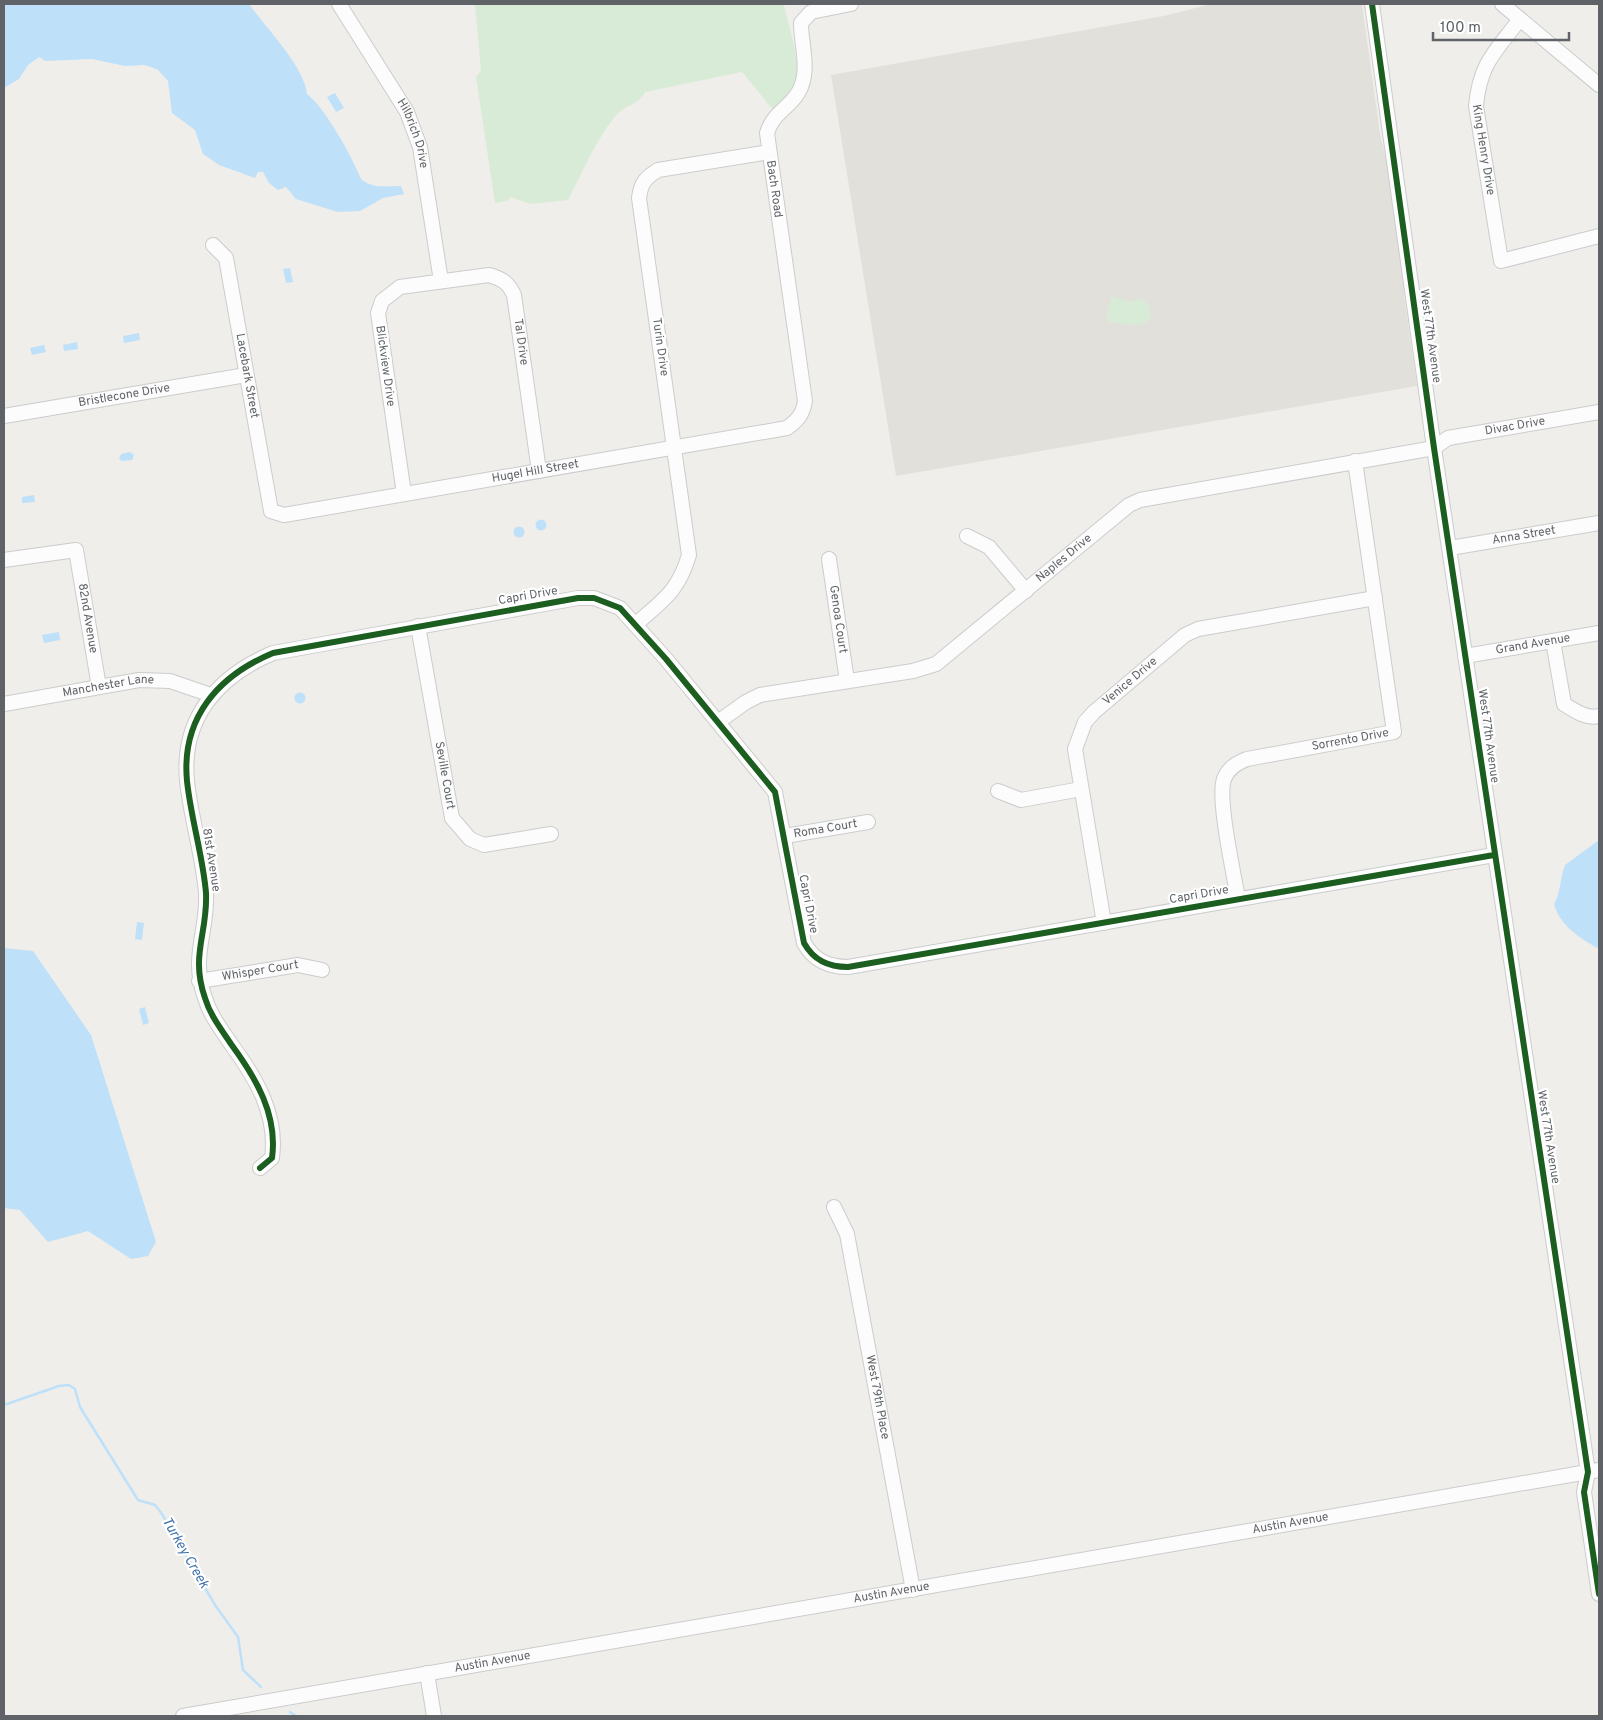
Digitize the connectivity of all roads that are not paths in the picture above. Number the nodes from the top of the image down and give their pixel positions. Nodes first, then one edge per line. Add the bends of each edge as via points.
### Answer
1 (339, 4) edge
2 (851, 4) edge
3 (1372, 4) edge
4 (1502, 4) edge
5 (1520, 19) junction
6 (1599, 85) edge
7 (769, 152) junction
8 (1599, 236) edge
9 (213, 245) dead end
10 (441, 281) junction
11 (246, 375) junction
12 (1599, 412) edge
13 (4, 416) edge
14 (798, 421) joint
15 (675, 448) junction
16 (1434, 448) junction
17 (1355, 461) junction
18 (539, 471) junction
19 (404, 494) junction
20 (271, 511) joint
21 (1599, 523) edge
22 (967, 536) dead end
23 (1450, 548) junction
24 (830, 559) dead end
25 (4, 560) edge
26 (1026, 591) junction
27 (1375, 598) junction
28 (636, 624) junction
29 (418, 626) junction
30 (1599, 633) edge
31 (1553, 641) junction
32 (1465, 656) junction
33 (241, 669) joint
34 (847, 681) junction
35 (99, 687) junction
36 (211, 695) junction
37 (4, 704) edge
38 (1599, 716) edge
39 (718, 722) junction
40 (1081, 789) junction
41 (998, 791) dead end
42 (868, 822) dead end
43 (550, 834) dead end
44 (784, 836) junction
45 (1494, 855) junction
46 (1238, 899) junction
47 (1104, 923) junction
48 (322, 970) dead end
49 (200, 981) junction
50 (260, 1168) dead end
51 (834, 1207) dead end
52 (1593, 1471) edge
53 (913, 1590) junction
54 (1599, 1594) edge
55 (427, 1673) junction
56 (183, 1716) edge
57 (434, 1716) edge

1 - 10 street, Hilbrich Drive via 407,112 417,139
2 - 7 street, Bach Road via 811,12 801,22 806,75 799,92 771,121 767,133
3 - 16 street, West 77th Avenue
4 - 5 street
5 - 6 street
5 - 8 street, King Henry Drive via 1484,65 1476,106 1501,261
7 - 14 street, Bach Road via 806,401
7 - 15 street, Turin Drive via 658,170 646,177 640,186 639,198
9 - 11 street, Lacebark Street via 226,258
10 - 18 street, Tal Drive via 488,274 509,284 514,295
10 - 19 street, Blickview Drive via 400,287 382,301 378,312
11 - 13 street, Bristlecone Drive
11 - 20 street, Lacebark Street
12 - 16 street, Divac Drive via 1448,438
14 - 15 street, Hugel Hill Street via 788,428
15 - 18 street, Hugel Hill Street
15 - 28 street, Turin Drive via 689,555 683,577 673,592
16 - 17 street, Naples Drive
16 - 23 street, West 77th Avenue
17 - 26 street, Naples Drive via 1140,500 1129,505
17 - 27 street, Sorrento Drive
18 - 19 street, Hugel Hill Street
19 - 20 street, Hugel Hill Street via 284,515
21 - 23 street, Anna Street
22 - 26 street via 989,547
23 - 32 street, West 77th Avenue
24 - 34 street, Genoa Court
25 - 35 street, 82nd Avenue via 76,550
26 - 34 street, Naples Drive via 936,664 913,671
27 - 40 street, Venice Drive via 1212,625 1185,635 1085,722 1075,748
27 - 46 street, Sorrento Drive via 1394,732 1247,759 1230,769 1224,777 1222,797
28 - 29 street, Capri Drive via 609,602 578,598
28 - 39 street, Capri Drive
29 - 33 street, Capri Drive via 273,653
29 - 43 street, Seville Court via 452,818 470,840 484,844
30 - 31 street, Grand Avenue
31 - 32 street, Grand Avenue
31 - 38 street via 1564,704 1591,718
32 - 45 street, West 77th Avenue
33 - 36 street, 81st Avenue
34 - 39 street, Naples Drive via 760,695
35 - 36 street, Manchester Lane via 139,680 170,681
35 - 37 street, Manchester Lane
36 - 49 street, 81st Avenue via 197,720 187,760 187,781 206,895 198,956
39 - 44 street, Capri Drive via 775,792
40 - 41 street via 1021,800
40 - 47 street, Venice Drive
42 - 44 street, Roma Court
44 - 47 street, Capri Drive via 804,944 817,959 837,967
45 - 46 street, Capri Drive
45 - 52 street, West 77th Avenue
46 - 47 street, Capri Drive
48 - 49 street, Whisper Court via 298,965
49 - 50 street, 81st Avenue via 205,1001 255,1079 270,1115 274,1138 272,1158
51 - 53 street, West 79th Place via 847,1234
52 - 53 street, Austin Avenue
52 - 54 street, West 77th Avenue via 1584,1492
53 - 55 street, Austin Avenue
55 - 56 street, Austin Avenue
55 - 57 street

